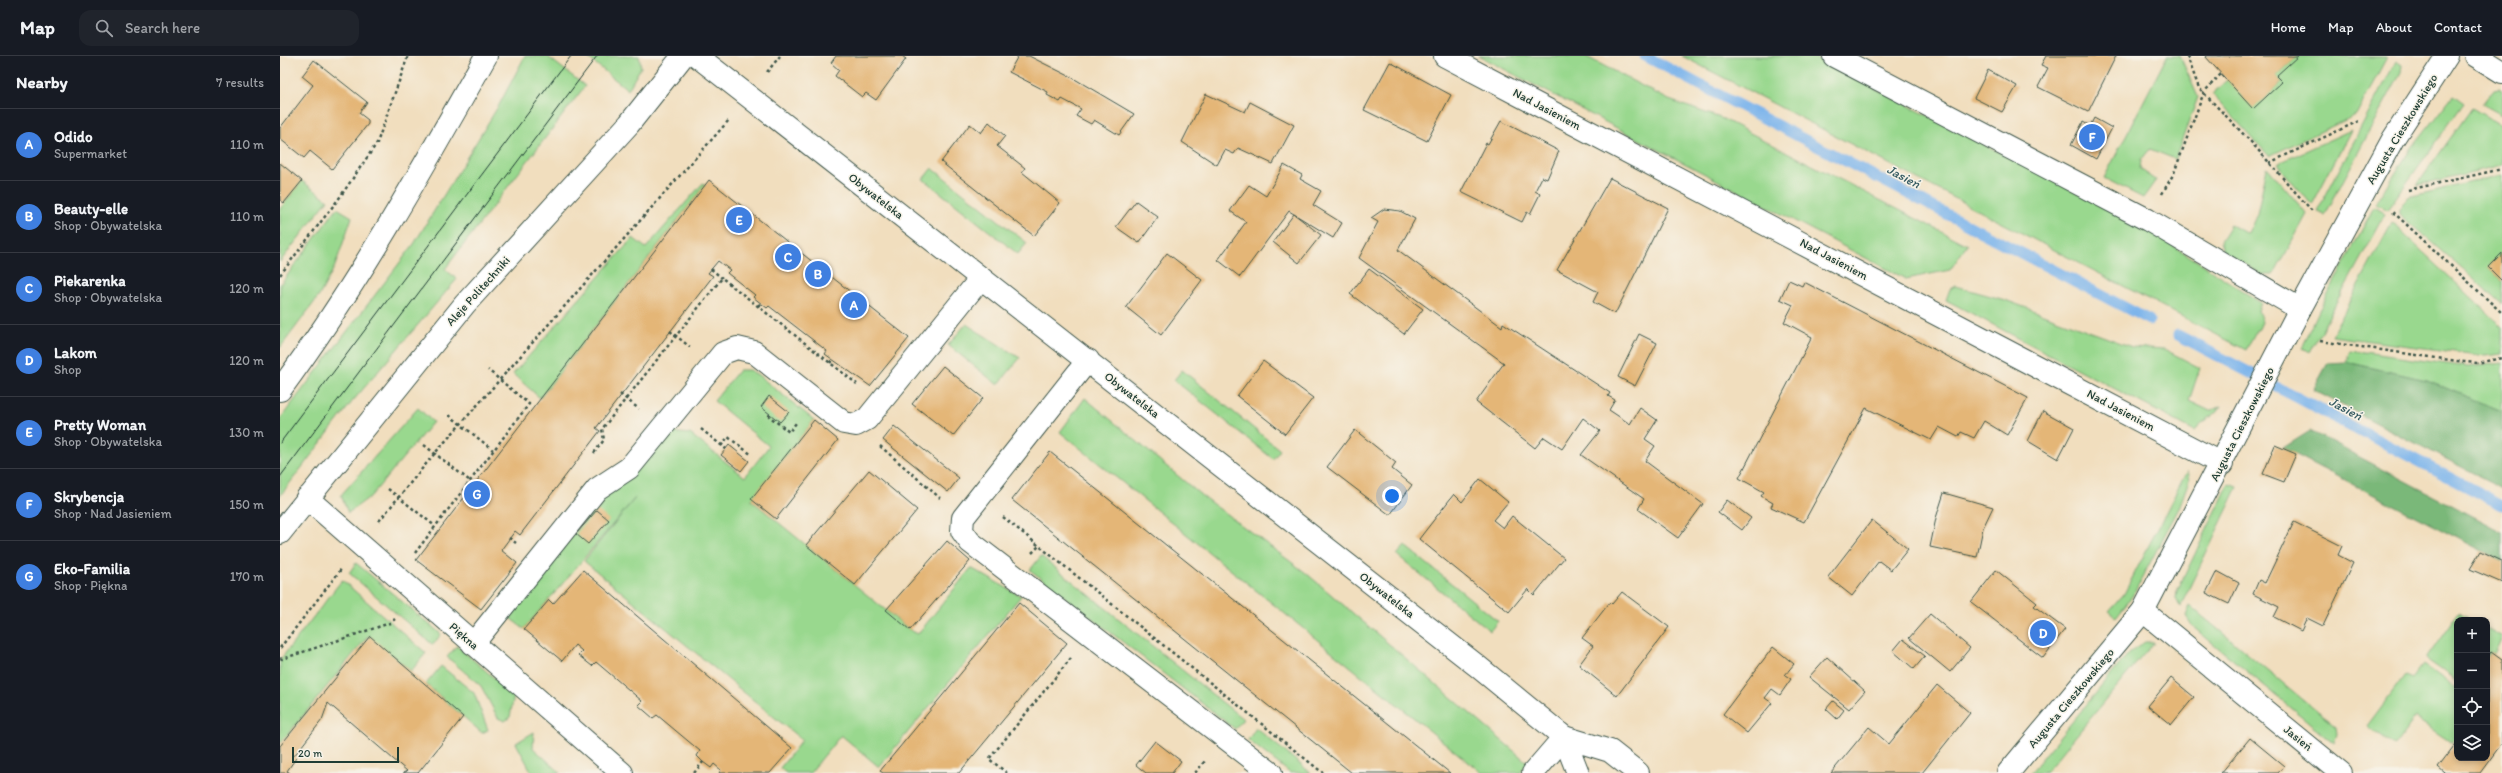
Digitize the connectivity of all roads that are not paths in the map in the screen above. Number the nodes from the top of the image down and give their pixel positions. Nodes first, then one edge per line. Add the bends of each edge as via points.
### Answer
1 (486, 56) edge
2 (683, 56) edge
3 (697, 56) edge
4 (1445, 56) edge
5 (1834, 56) edge
6 (2447, 56) edge
7 (2476, 56) edge
8 (2502, 72) edge
9 (981, 278) junction
10 (2300, 310) junction
11 (1088, 360) junction
12 (280, 390) edge
13 (2222, 464) junction
14 (307, 498) junction
15 (280, 533) edge
16 (2144, 611) junction
17 (473, 644) junction
18 (1564, 737) junction
19 (622, 773) edge
20 (1271, 773) edge
21 (1533, 773) edge
22 (1578, 773) edge
23 (1638, 773) edge
24 (2008, 773) edge
25 (2341, 773) edge

1 - 12 street via 388,229 314,344
2 - 14 street, Aleje Politechniki via 629,124 465,304
3 - 9 street, Obywatelska
4 - 13 street, Nad Jasieniem
5 - 10 street via 2148,220
6 - 10 street, Augusta Cieszkowskiego via 2393,139
7 - 8 street
9 - 11 street, Obywatelska
9 - 17 street via 867,419 856,425 844,423 754,352 737,348 723,353 629,468 598,489
10 - 13 street, Augusta Cieszkowskiego
11 - 18 street, Obywatelska
11 - 20 street via 963,518 962,531 970,542
13 - 16 street, Augusta Cieszkowskiego
14 - 15 street, Aleje Politechniki
14 - 17 street, Piękna
16 - 24 street, Augusta Cieszkowskiego
16 - 25 street, Jasień
17 - 19 street, Piękna
18 - 21 street
18 - 22 street, Obywatelska
18 - 23 street, Obywatelska via 1610,751

